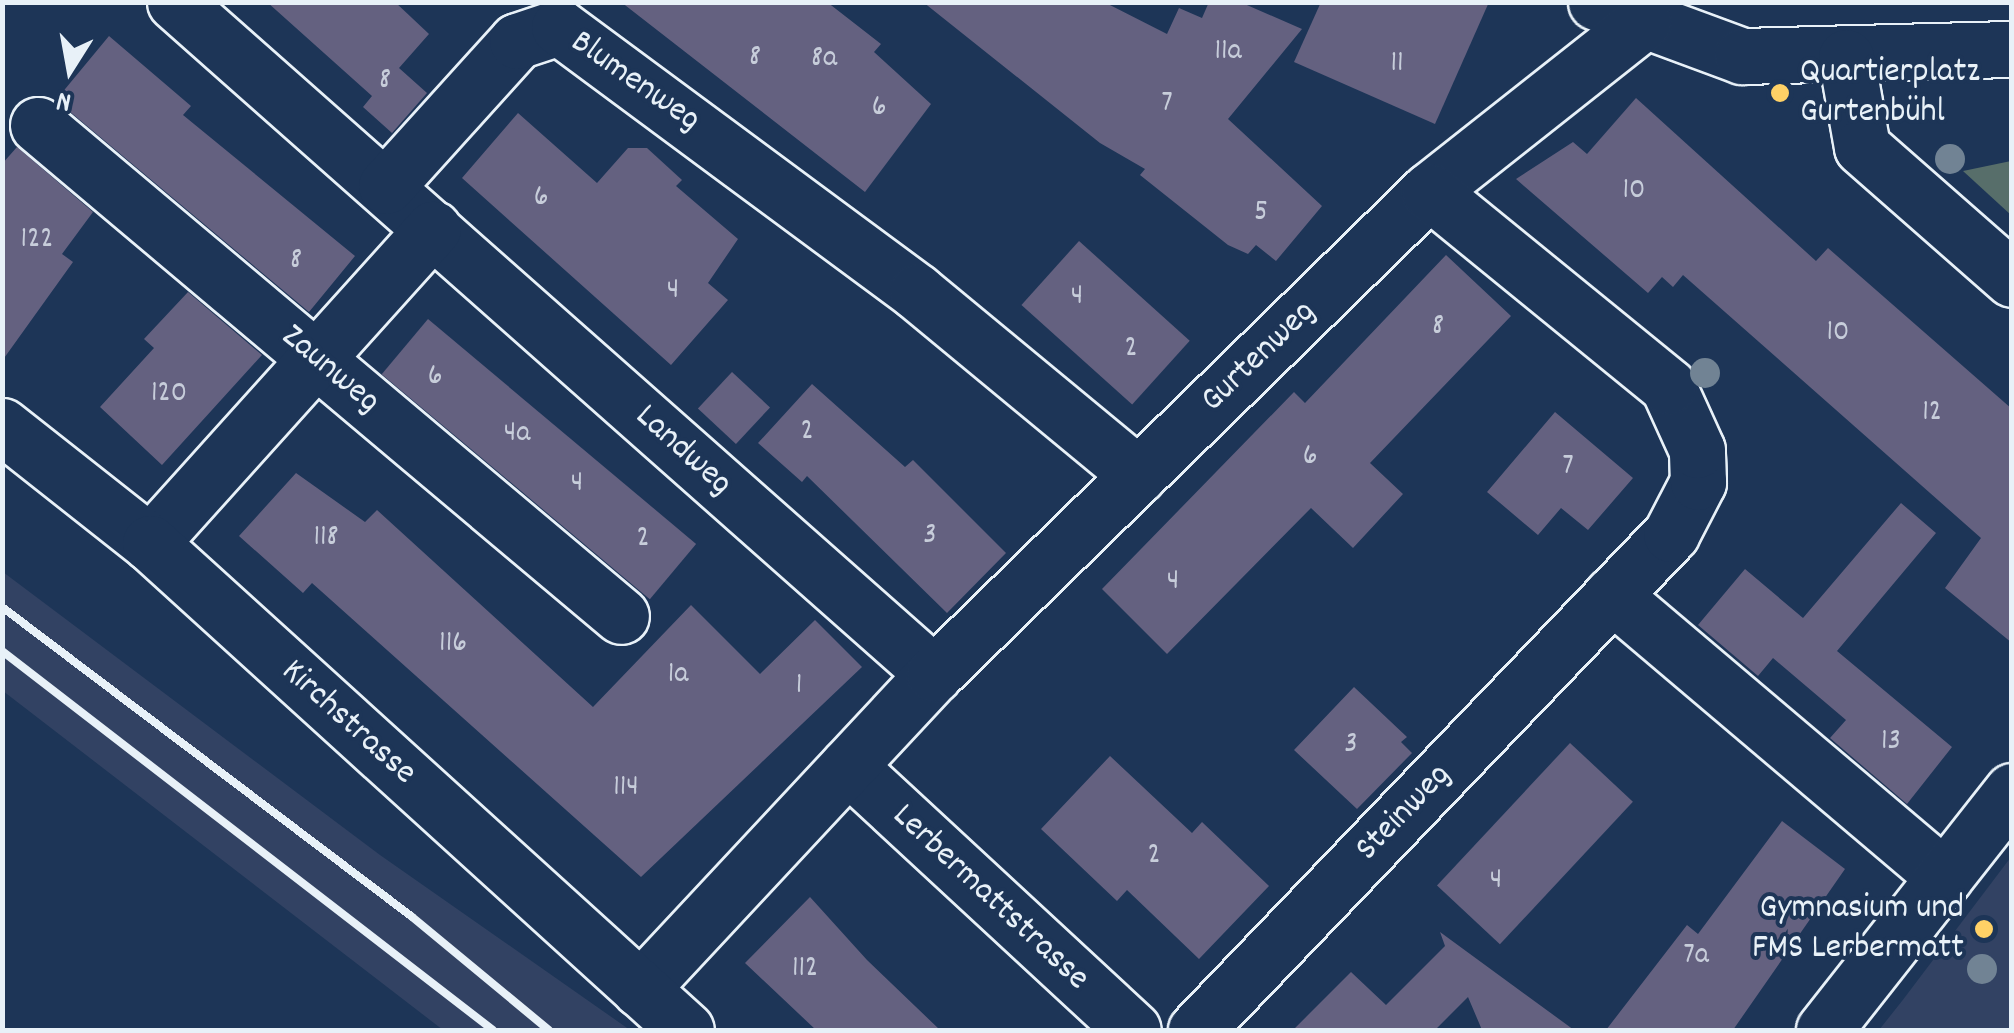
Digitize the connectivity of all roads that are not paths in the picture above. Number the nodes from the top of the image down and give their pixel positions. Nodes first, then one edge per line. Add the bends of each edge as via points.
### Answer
1 (175, 2) edge
2 (1620, 12) edge
3 (2012, 49) edge
4 (1846, 58) junction
5 (38, 125) dead end
6 (386, 186) junction
7 (1428, 191) junction
8 (433, 229) junction
9 (2012, 279) edge
10 (318, 359) junction
11 (2, 426) edge
12 (1138, 476) junction
13 (150, 543) junction
14 (1612, 595) junction
15 (622, 616) dead end
16 (934, 674) junction
17 (848, 766) junction
18 (2012, 791) edge
19 (1945, 878) junction
20 (640, 989) junction
21 (686, 1030) edge
22 (1133, 1030) edge
23 (1196, 1030) edge
24 (1824, 1030) edge

1 - 6 street
2 - 4 street, Gurtenweg via 1742,56
2 - 7 street, Gurtenweg
3 - 4 street, Gurtenweg
4 - 9 street via 1862,147
5 - 10 street, Zaunweg
6 - 8 street
6 - 12 street, Blumenweg via 517,41 558,27 917,292
7 - 12 street, Gurtenweg
7 - 14 street, Steinweg via 1648,366 1684,412 1699,468 1693,497 1671,534
8 - 10 street
8 - 16 street, Landweg
10 - 13 street
10 - 15 street, Zaunweg
11 - 13 street, Kirchstrasse
12 - 16 street, Gurtenweg
13 - 20 street, Kirchstrasse
14 - 19 street
14 - 23 street, Steinweg
16 - 17 street, Gurtenweg
17 - 20 street, Gurtenweg
17 - 22 street, Lerbermattstrasse
18 - 19 street
19 - 24 street
20 - 21 street, Kirchstrasse

